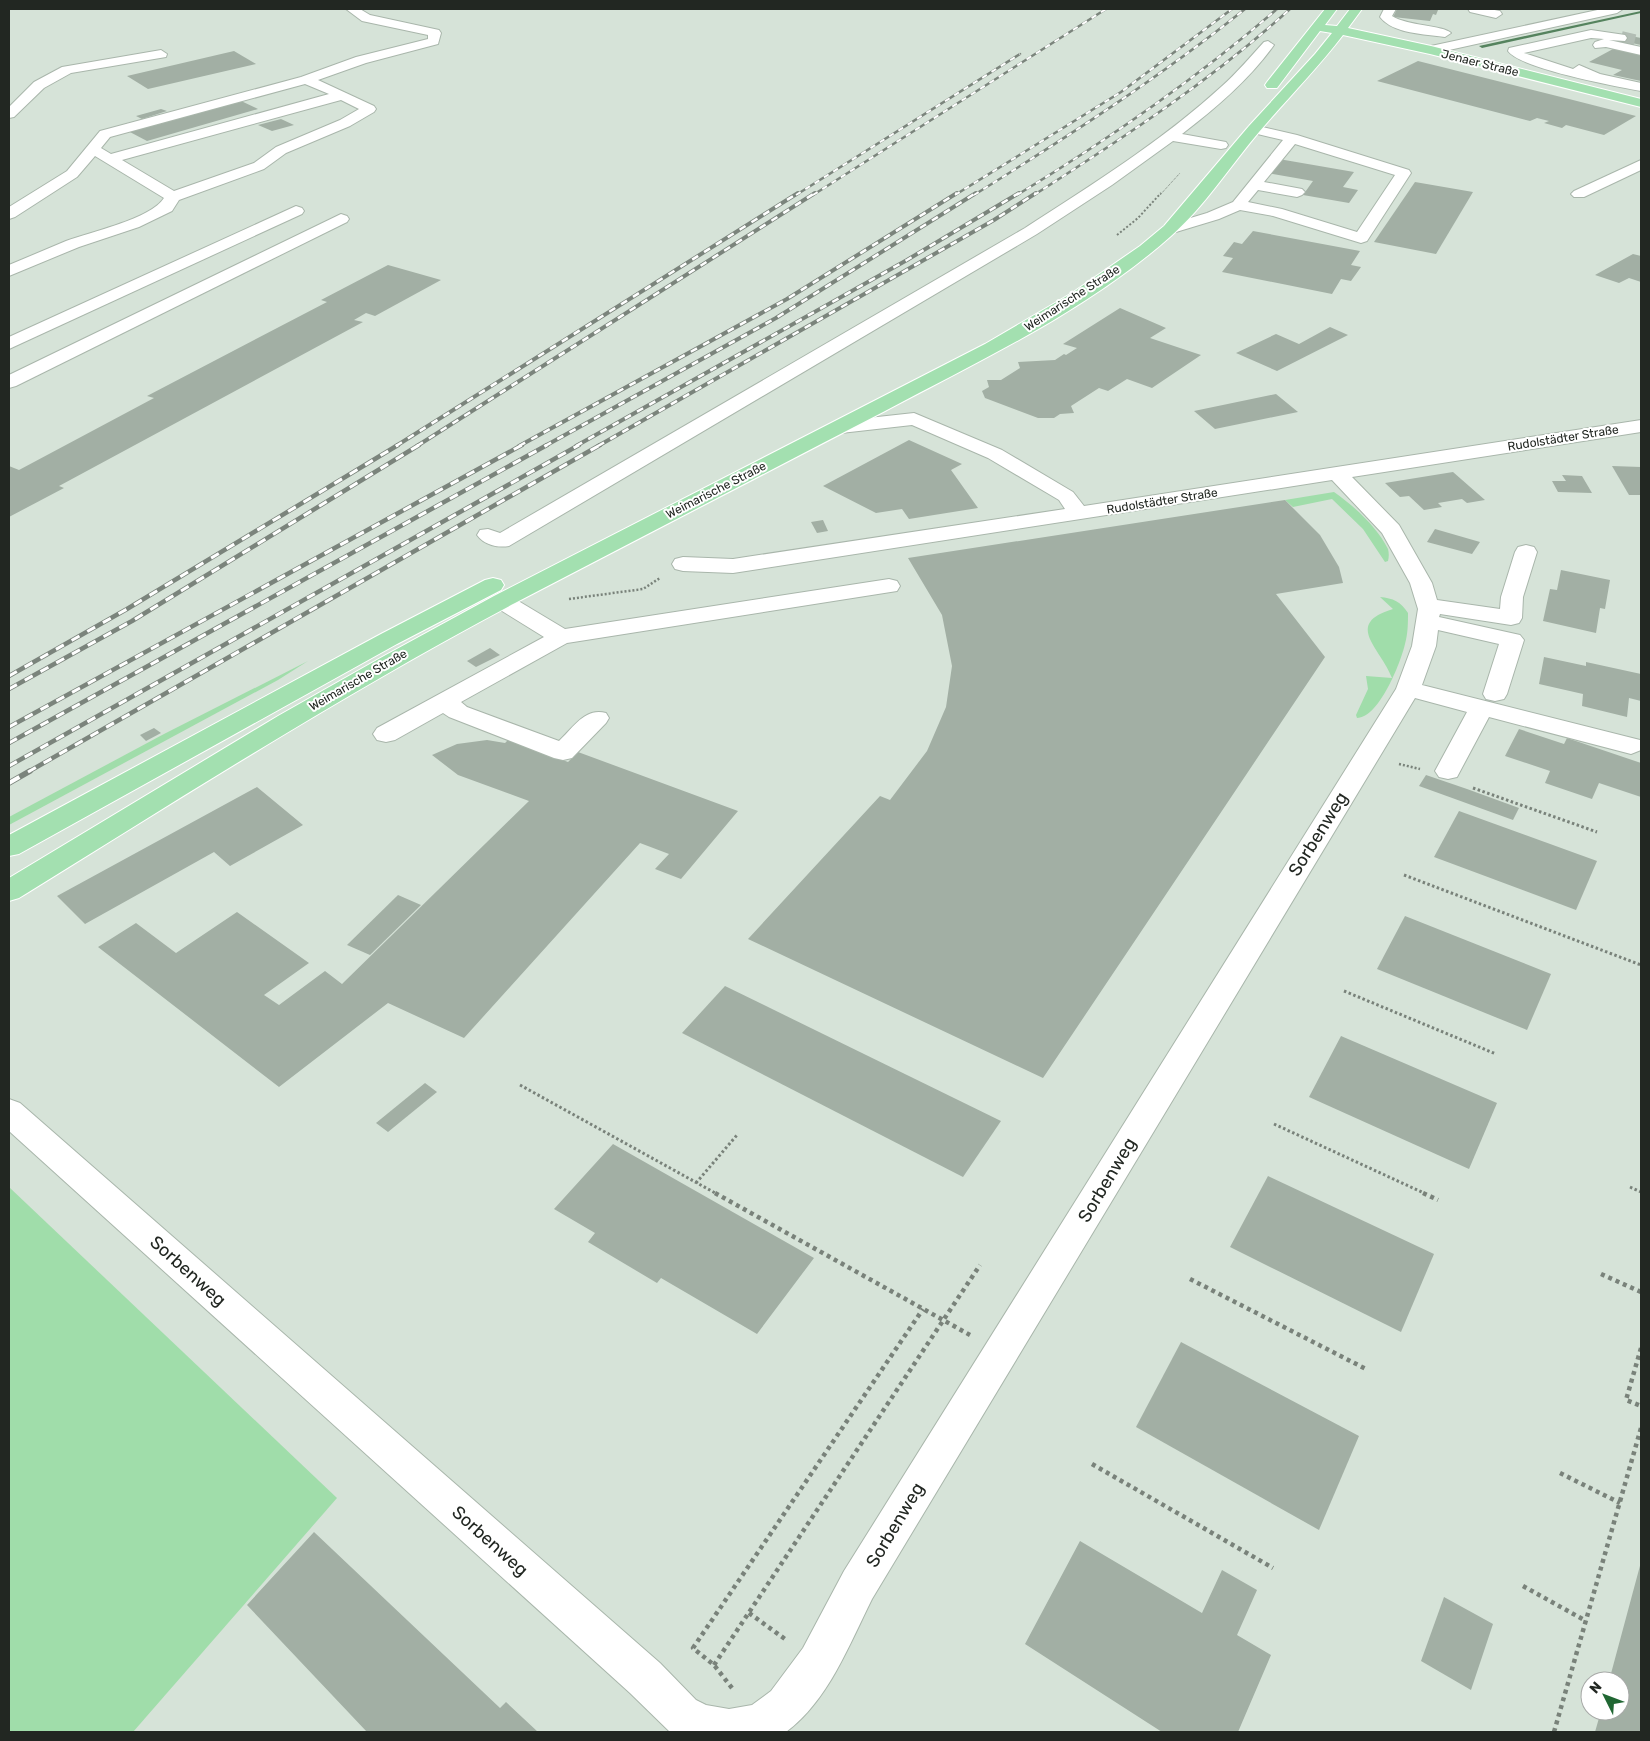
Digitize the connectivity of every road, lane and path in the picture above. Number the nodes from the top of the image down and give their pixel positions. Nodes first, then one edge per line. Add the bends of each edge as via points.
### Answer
1 (352, 9) edge
2 (1331, 9) edge
3 (1356, 9) edge
4 (1390, 9) edge
5 (1474, 9) edge
6 (1617, 9) tunnel mouth
7 (1496, 14) dead end
8 (1317, 27) junction
9 (1340, 30) junction
10 (1445, 33) dead end
11 (1626, 36) tunnel mouth
12 (1405, 44) junction
13 (1268, 45) dead end
14 (1358, 46) dead end
15 (1589, 48) dead end
16 (1342, 50) dead end
17 (1431, 50) junction
18 (1641, 51) tunnel mouth
19 (161, 54) dead end
20 (1565, 56) dead end
21 (1320, 57) junction
22 (1634, 74) dead end
23 (1596, 77) junction
24 (306, 80) junction
25 (1619, 82) junction
26 (1641, 87) edge
27 (1264, 94) dead end
28 (342, 95) junction
29 (1641, 103) edge
30 (9, 114) edge
31 (1254, 129) junction
32 (1233, 130) dead end
33 (1170, 136) junction
34 (1292, 138) junction
35 (1215, 144) junction
36 (93, 149) junction
37 (1208, 158) dead end
38 (109, 159) junction
39 (1641, 164) edge
40 (1254, 185) junction
41 (1297, 192) dead end
42 (1579, 194) dead end
43 (173, 196) junction
44 (1238, 206) junction
45 (296, 211) dead end
46 (9, 214) edge
47 (341, 219) dead end
48 (1170, 229) junction
49 (1110, 248) joint
50 (9, 271) edge
51 (9, 344) edge
52 (9, 382) edge
53 (916, 387) junction
54 (914, 419) junction
55 (1641, 426) edge
56 (840, 427) junction
57 (1338, 474) junction
58 (1079, 514) junction
59 (488, 535) dead end
60 (1526, 552) dead end
61 (683, 564) joint
62 (889, 586) dead end
63 (566, 600) dead end
64 (502, 601) junction
65 (1427, 613) junction
66 (561, 637) junction
67 (1408, 689) junction
68 (1488, 701) junction
69 (445, 702) junction
70 (597, 718) dead end
71 (386, 734) dead end
72 (1631, 746) dead end
73 (1364, 760) junction
74 (1437, 771) joint
75 (1470, 787) dead end
76 (1597, 832) dead end
77 (9, 847) edge
78 (1404, 875) dead end
79 (9, 891) edge
80 (1641, 965) edge
81 (1344, 990) dead end
82 (1496, 1054) dead end
83 (520, 1085) dead end
84 (9, 1112) edge
85 (1274, 1124) dead end
86 (737, 1135) dead end
87 (696, 1183) junction
88 (1630, 1187) dead end
89 (1641, 1192) edge
90 (1438, 1200) dead end
91 (980, 1265) dead end
92 (1601, 1274) dead end
93 (1190, 1279) dead end
94 (1641, 1292) edge
95 (923, 1309) junction
96 (944, 1320) junction
97 (1641, 1348) edge
98 (1001, 1352) junction
99 (1366, 1369) dead end
100 (1641, 1406) edge
101 (1641, 1428) edge
102 (1092, 1464) dead end
103 (1560, 1473) dead end
104 (1620, 1504) junction
105 (1273, 1568) dead end
106 (1523, 1586) dead end
107 (1586, 1621) junction
108 (1554, 1732) edge

1 - 24 street via 366,18 435,33 434,41 361,60
2 - 8 main road
3 - 9 main road, Weimarische Straße
4 - 10 street via 1386,17 1394,23
5 - 7 street
6 - 17 street
8 - 9 main road, Jenaer Straße
8 - 27 main road
9 - 12 main road, Jenaer Straße
9 - 21 main road, Weimarische Straße
11 - 23 street via 1577,36 1514,51 1520,56 1579,75
12 - 14 main road
12 - 17 main road, Jenaer Straße
13 - 33 street via 1228,88
15 - 18 street via 1606,43
16 - 21 main road
17 - 29 main road, Jenaer Straße
19 - 30 street via 67,70 39,85
20 - 23 street via 1557,59
21 - 31 main road, Weimarische Straße
22 - 25 street
23 - 25 street
24 - 28 street
24 - 36 street via 105,134
25 - 26 street
28 - 38 street
28 - 43 street via 370,109 281,150 259,166
31 - 34 street
31 - 48 main road, Weimarische Straße
32 - 35 main road
33 - 35 street
33 - 59 street via 1031,231 710,420 501,541
34 - 40 street
34 - 44 street via 1404,174 1361,238 1276,212
35 - 37 main road
35 - 49 path
36 - 38 street
36 - 46 street via 72,174
38 - 43 street
39 - 42 street
40 - 41 street
40 - 44 street
43 - 50 street via 166,208 133,224 73,244
44 - 48 street
45 - 51 street
47 - 52 street
48 - 53 main road, Weimarische Straße via 1071,302
49 - 77 main road, Weimarische Straße via 1049,299 974,341 422,622
53 - 54 street
53 - 56 main road, Weimarische Straße
54 - 56 street
54 - 58 street via 994,454 1066,496
55 - 57 street, Rudolstädter Straße
56 - 64 main road, Weimarische Straße
57 - 58 street, Rudolstädter Straße
57 - 65 street, Sorbenweg via 1391,530 1421,583
58 - 61 street, Rudolstädter Straße via 733,566
60 - 65 street via 1512,597 1511,618
61 - 63 path via 643,588
62 - 66 street
64 - 66 street
64 - 79 main road, Weimarische Straße via 287,721
65 - 67 street, Sorbenweg via 1424,646
65 - 68 street via 1512,640
66 - 69 street
67 - 68 street
67 - 73 street, Sorbenweg
68 - 72 street
68 - 74 street
69 - 70 street via 458,712 563,752
69 - 71 street
73 - 74 path
73 - 98 street, Sorbenweg
75 - 76 path
78 - 80 path
81 - 82 path
83 - 87 path
84 - 98 street, Sorbenweg via 645,1678 681,1715 702,1726 729,1730 760,1724 786,1706 818,1663 858,1586
85 - 90 path
86 - 87 path
87 - 95 path
88 - 89 path
91 - 96 path
92 - 94 path
93 - 99 path
95 - 96 path
95 - 96 path via 693,1648 714,1665
96 - 98 path
97 - 100 path via 1626,1400
101 - 104 path
102 - 105 path
103 - 104 path
104 - 107 path
106 - 107 path
107 - 108 path

